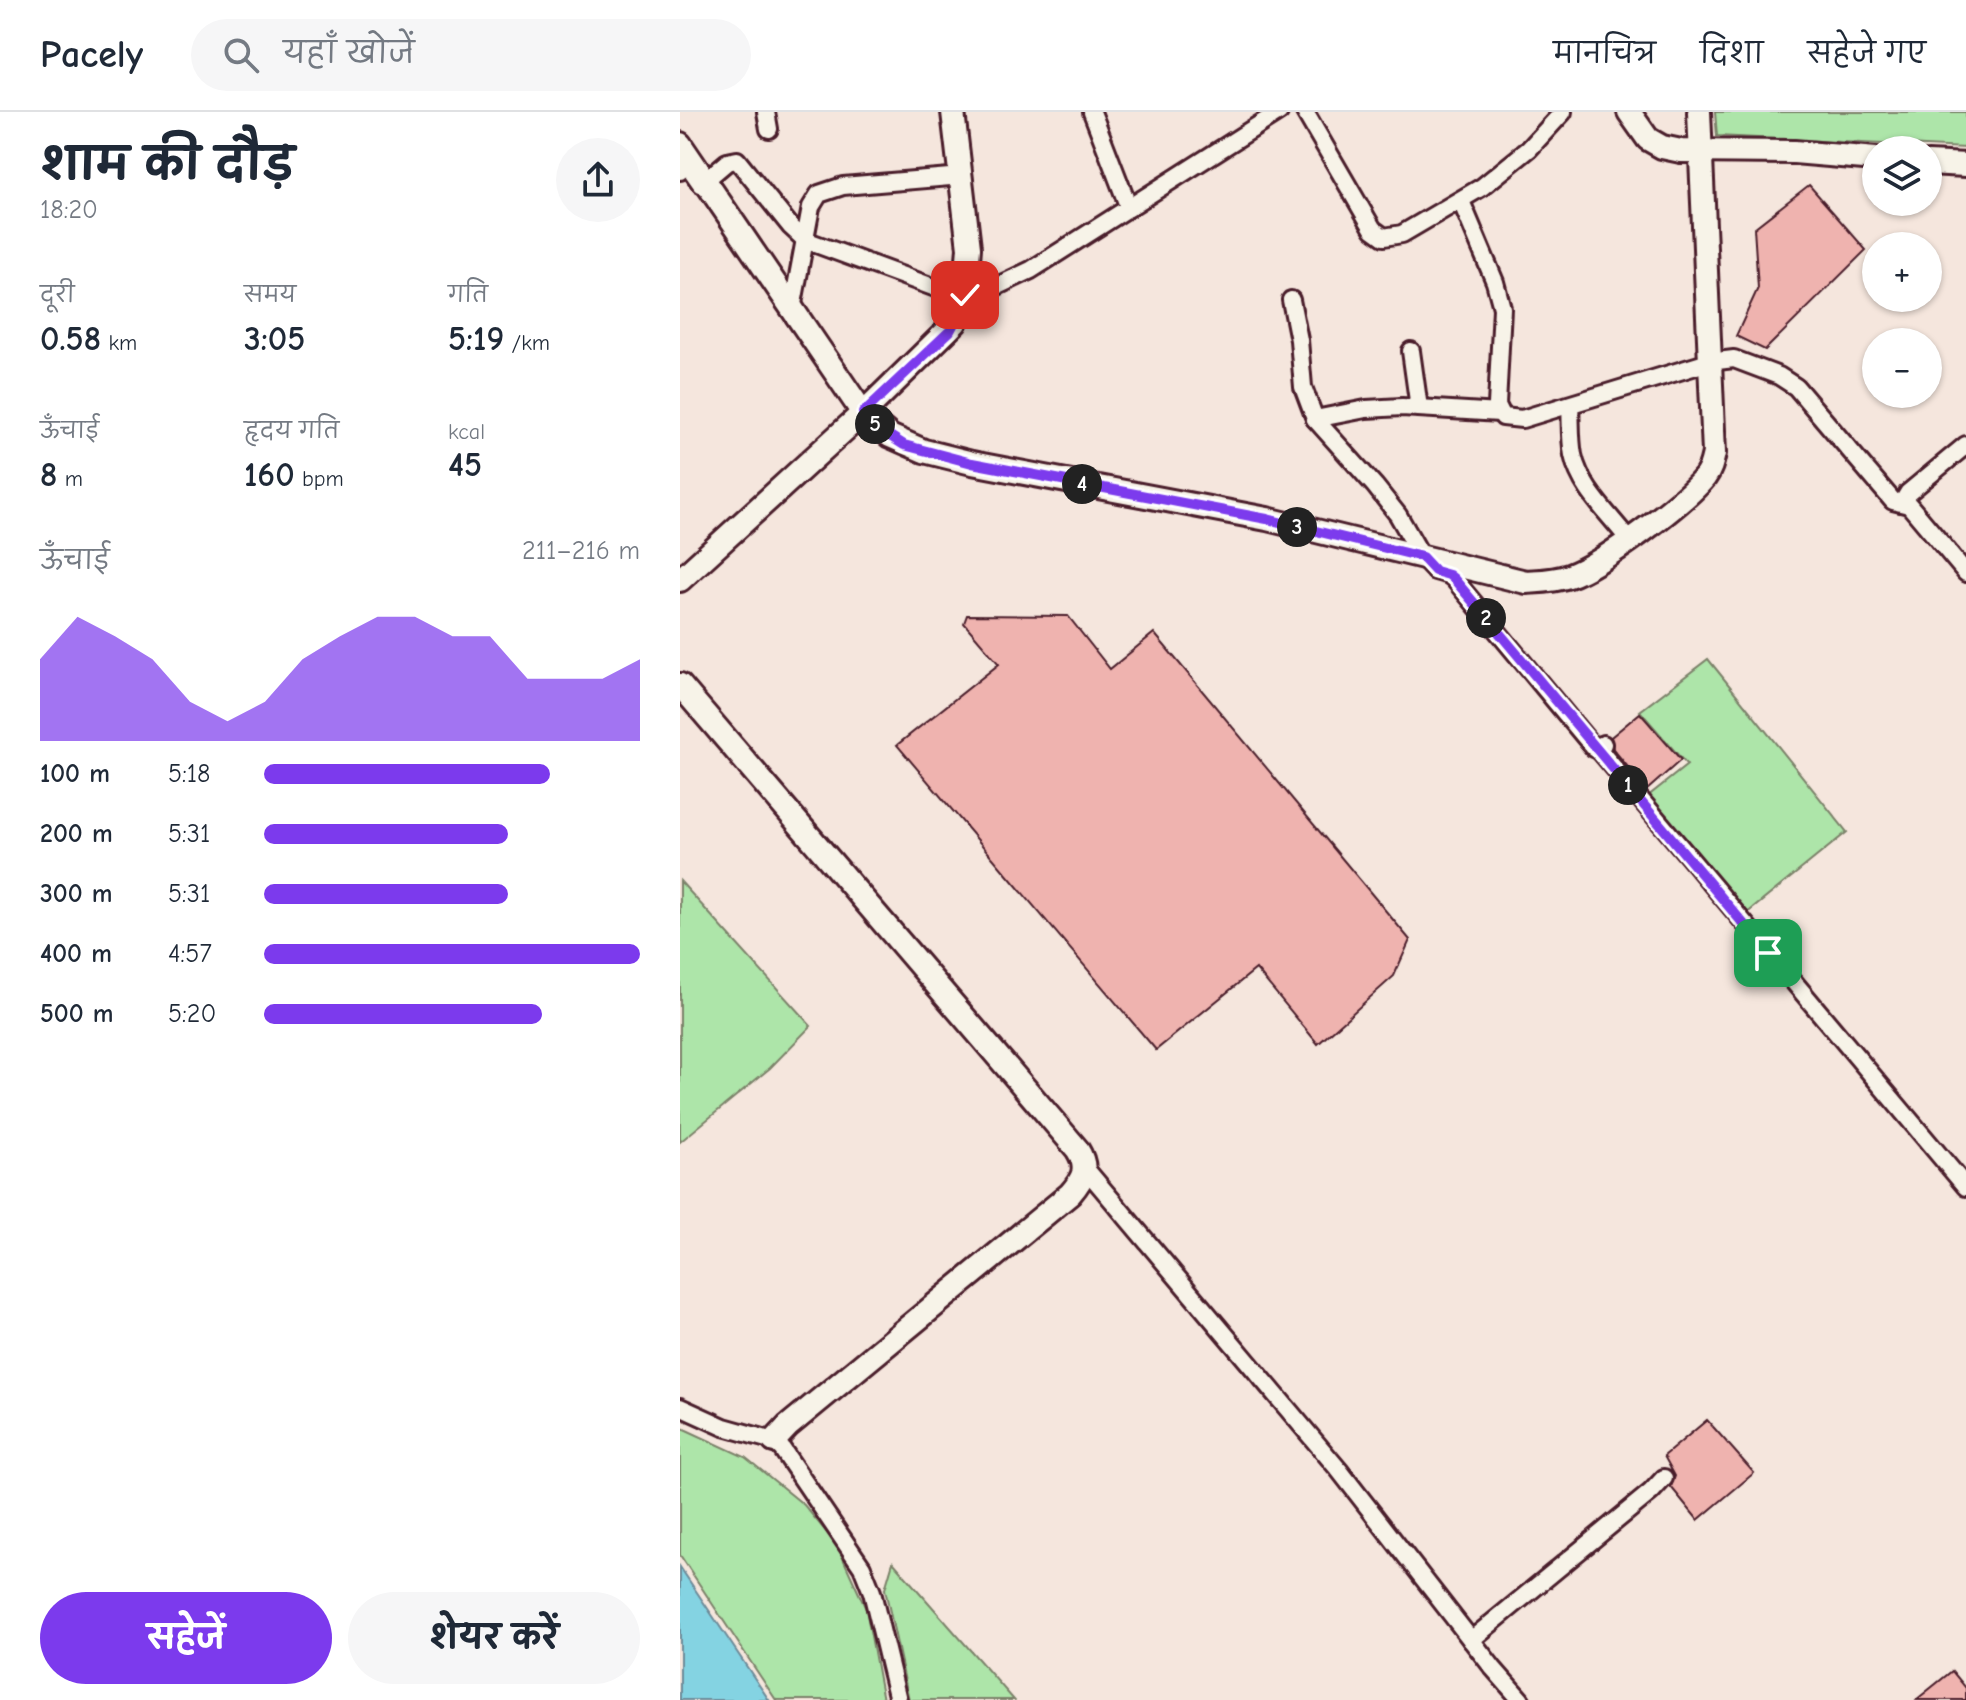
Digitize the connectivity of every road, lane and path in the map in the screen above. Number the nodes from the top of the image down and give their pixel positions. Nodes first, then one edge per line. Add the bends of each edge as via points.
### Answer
1 (766, 112) edge
2 (953, 112) edge
3 (1092, 112) edge
4 (1279, 112) edge
5 (1305, 112) edge
6 (1563, 112) edge
7 (1629, 112) edge
8 (1699, 112) edge
9 (769, 129) dead end
10 (680, 144) edge
11 (1702, 151) junction
12 (1862, 158) edge
13 (1942, 164) edge
14 (1966, 165) edge
15 (680, 171) edge
16 (962, 176) junction
17 (705, 180) junction
18 (1461, 201) junction
19 (1129, 208) junction
20 (805, 240) junction
21 (965, 295) junction
22 (1291, 300) dead end
23 (792, 309) junction
24 (1411, 351) dead end
25 (1709, 362) junction
26 (1570, 405) junction
27 (1419, 408) junction
28 (863, 413) junction
29 (1500, 413) junction
30 (1315, 419) junction
31 (1966, 445) edge
32 (1902, 503) junction
33 (1629, 540) junction
34 (1422, 557) junction
35 (1966, 573) edge
36 (680, 580) edge
37 (680, 685) edge
38 (1085, 1168) junction
39 (1966, 1187) edge
40 (680, 1407) edge
41 (774, 1441) junction
42 (1664, 1478) dead end
43 (1471, 1640) junction
44 (898, 1700) edge
45 (1521, 1700) edge

1 - 9 street
2 - 16 street
3 - 19 street
4 - 19 street
5 - 18 street via 1378,234 1402,234
6 - 18 street via 1507,169
7 - 11 street via 1655,145
8 - 11 street
10 - 17 street
11 - 12 street
11 - 25 street
13 - 14 street
15 - 17 street via 687,164 701,184
16 - 20 street via 827,189 814,198
16 - 21 street via 969,248
17 - 20 street via 737,160
17 - 23 street
18 - 29 street via 1502,308
19 - 21 street via 1031,270
20 - 21 street
20 - 23 street
21 - 28 street via 950,331
22 - 30 street via 1303,387
23 - 28 street
24 - 27 street
25 - 26 street
25 - 32 street via 1734,359 1796,387 1893,501
25 - 33 street via 1712,466
26 - 29 street via 1522,419
26 - 33 street via 1572,451 1581,478
27 - 29 street
27 - 30 street via 1366,409
28 - 34 street via 890,436 924,451 1267,519
28 - 36 street
30 - 34 street via 1398,515
31 - 32 street
32 - 35 street
33 - 34 street via 1589,566 1550,581 1510,579
34 - 39 street via 1435,571 1454,579 1601,747
37 - 38 street via 1067,1137
38 - 41 street via 1084,1179 1070,1194
38 - 43 street via 1339,1470
40 - 41 street
41 - 44 street via 862,1567
42 - 43 street
43 - 45 street

